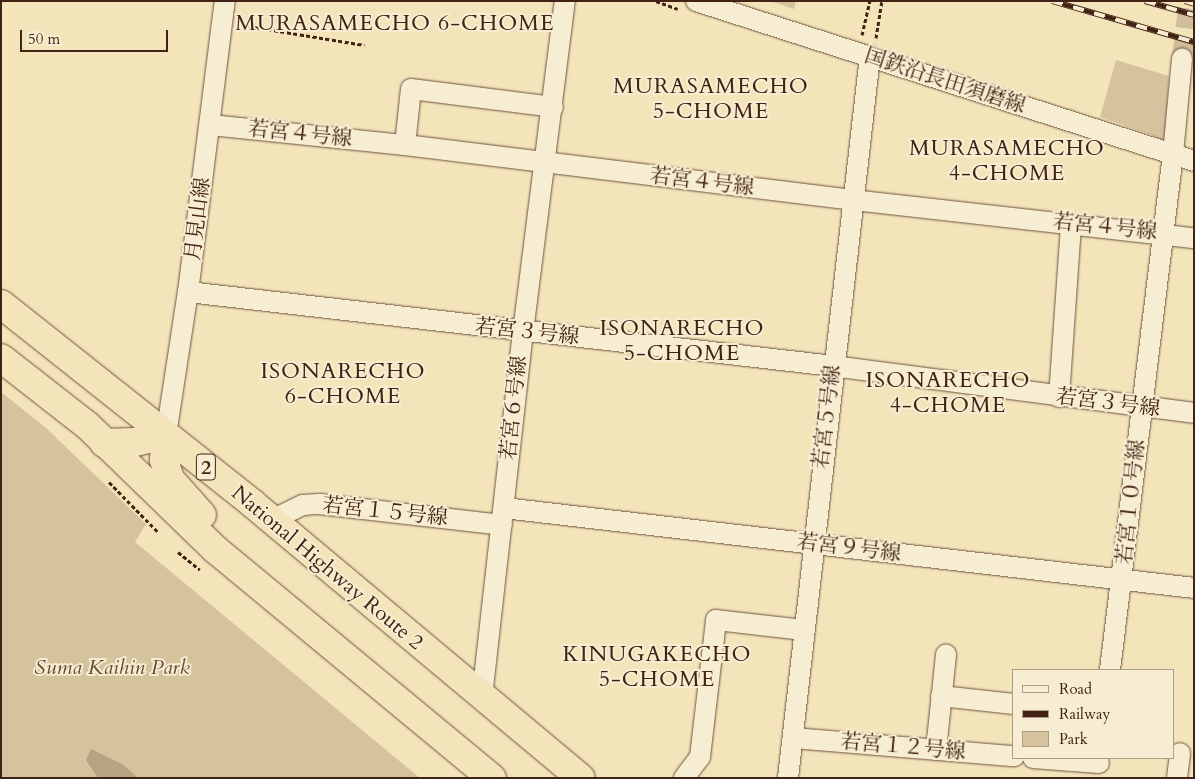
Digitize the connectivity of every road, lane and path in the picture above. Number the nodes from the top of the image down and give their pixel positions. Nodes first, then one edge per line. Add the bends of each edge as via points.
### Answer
1 (224, 1) edge
2 (565, 1) edge
3 (696, 1) edge
4 (870, 1) edge
5 (882, 1) edge
6 (241, 25) dead end
7 (876, 35) dead end
8 (364, 45) dead end
9 (868, 49) junction
10 (1182, 58) tunnel mouth
11 (553, 107) junction
12 (210, 125) junction
13 (405, 145) junction
14 (1173, 154) junction
15 (1194, 161) edge
16 (545, 164) junction
17 (854, 200) junction
18 (1071, 224) junction
19 (1163, 234) junction
20 (1194, 238) edge
21 (188, 292) junction
22 (1, 304) edge
23 (523, 332) junction
24 (1, 358) edge
25 (833, 366) junction
26 (1059, 397) junction
27 (1141, 408) junction
28 (1194, 413) edge
29 (166, 435) junction
30 (104, 443) junction
31 (105, 478) dead end
32 (503, 516) junction
33 (272, 520) junction
34 (157, 531) dead end
35 (812, 543) junction
36 (178, 552) dead end
37 (200, 570) dead end
38 (1123, 580) junction
39 (1194, 588) edge
40 (804, 630) junction
41 (946, 655) dead end
42 (1110, 669) edge
43 (391, 694) junction
44 (941, 696) junction
45 (482, 697) junction
46 (1012, 704) edge
47 (793, 738) junction
48 (936, 750) junction
49 (1183, 753) edge
50 (1012, 756) edge
51 (1041, 759) edge
52 (1098, 766) edge
53 (492, 778) edge
54 (581, 778) edge
55 (684, 778) edge
56 (788, 778) edge
57 (1177, 778) edge

1 - 12 street, 月見山線
2 - 11 street, 若宮６号線
3 - 9 street, 国鉄沿長田須磨線
4 - 9 path via 863,34 857,39
5 - 7 path
6 - 8 path
9 - 14 street, 国鉄沿長田須磨線
9 - 17 street, 若宮５号線
10 - 14 street, 若宮１０号線
11 - 13 street via 411,89
11 - 16 street, 若宮６号線
12 - 13 street, 若宮４号線
12 - 21 street, 月見山線
13 - 16 street, 若宮４号線
14 - 15 street, 国鉄沿長田須磨線
14 - 19 street, 若宮１０号線
16 - 17 street, 若宮４号線
16 - 23 street, 若宮６号線
17 - 18 street, 若宮４号線
17 - 25 street, 若宮５号線
18 - 19 street, 若宮４号線
18 - 26 street
19 - 20 street, 若宮４号線
19 - 27 street, 若宮１０号線
21 - 23 street, 若宮３号線
21 - 29 street, 月見山線
22 - 29 highway, National Highway Route 2 / 2
23 - 25 street, 若宮３号線
23 - 32 street, 若宮６号線
24 - 30 highway, 2 via 88,426
25 - 26 street, 若宮３号線
25 - 35 street, 若宮５号線
26 - 27 street, 若宮３号線
27 - 28 street, 若宮３号線
27 - 38 street, 若宮１０号線
29 - 30 highway via 134,442
29 - 33 highway, National Highway Route 2 / 2
29 - 43 highway, 2 via 164,460 170,479 196,509 226,539 334,626 366,658
30 - 43 highway, 2 via 216,550
31 - 34 path
32 - 33 street, 若宮１５号線 via 319,504 303,505
32 - 35 street, 若宮９号線
32 - 45 street, 若宮６号線
33 - 45 highway, National Highway Route 2 / 2
35 - 38 street, 若宮９号線
35 - 40 street, 若宮５号線
36 - 37 path
38 - 39 street, 若宮９号線
38 - 42 street, 若宮１０号線
40 - 47 street, 若宮５号線
40 - 55 street via 716,620 700,757
41 - 44 street
43 - 53 highway, 2
44 - 46 street
44 - 48 street
45 - 54 highway, National Highway Route 2 / 2
47 - 48 street, 若宮１２号線
47 - 56 street, 若宮５号線
48 - 50 street, 若宮１２号線
49 - 57 street
51 - 52 street

